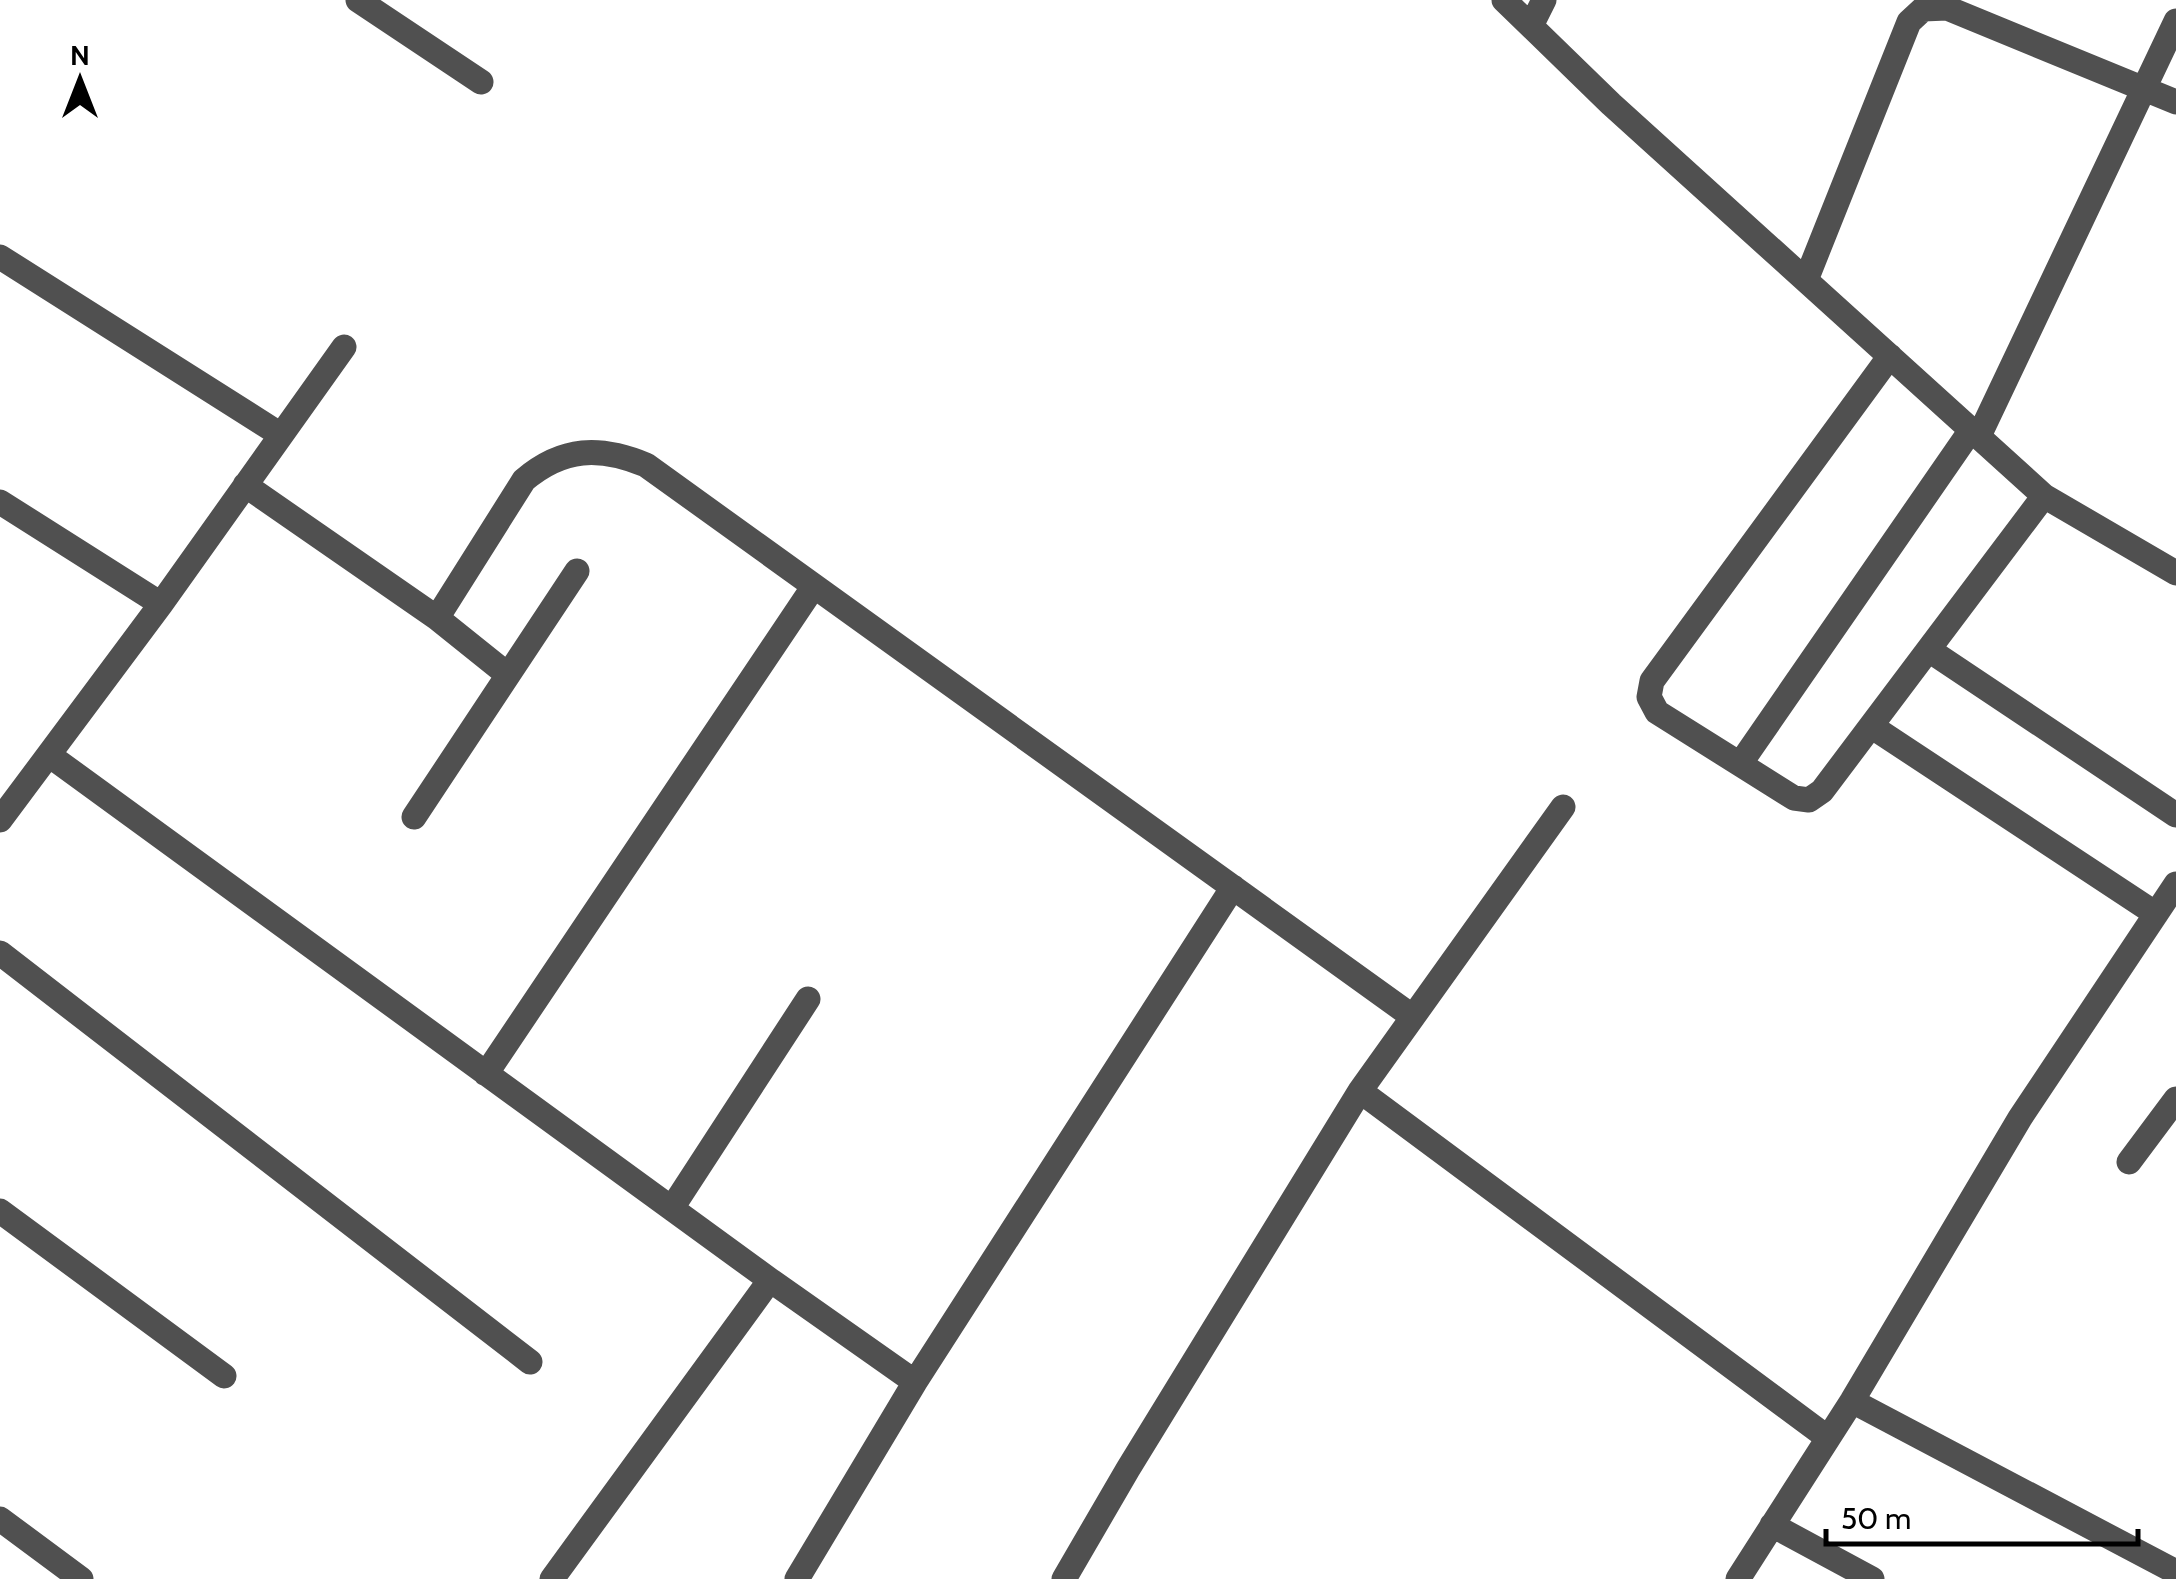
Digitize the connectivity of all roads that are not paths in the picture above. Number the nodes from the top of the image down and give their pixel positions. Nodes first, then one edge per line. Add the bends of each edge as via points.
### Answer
1 (358, 0) edge
2 (1504, 0) edge
3 (1544, 0) edge
4 (2176, 21) edge
5 (1531, 26) junction
6 (481, 82) dead end
7 (2144, 88) junction
8 (2176, 102) edge
9 (0, 257) edge
10 (1806, 280) junction
11 (344, 347) dead end
12 (1890, 356) junction
13 (1975, 433) junction
14 (281, 435) junction
15 (246, 485) junction
16 (2044, 496) junction
17 (0, 502) edge
18 (577, 570) dead end
19 (2176, 573) edge
20 (814, 586) junction
21 (161, 604) junction
22 (438, 618) junction
23 (1929, 650) junction
24 (508, 676) junction
25 (1871, 726) junction
26 (49, 755) junction
27 (1740, 764) junction
28 (5, 804) edge
29 (1563, 808) dead end
30 (2176, 816) edge
31 (414, 817) dead end
32 (2176, 884) edge
33 (1233, 887) junction
34 (2156, 914) junction
35 (0, 953) edge
36 (808, 999) dead end
37 (1413, 1016) junction
38 (486, 1074) junction
39 (1360, 1091) junction
40 (2176, 1099) edge
41 (2129, 1162) dead end
42 (672, 1208) junction
43 (0, 1211) edge
44 (770, 1280) junction
45 (530, 1362) dead end
46 (224, 1376) dead end
47 (914, 1382) junction
48 (1863, 1383) junction
49 (1828, 1438) junction
50 (0, 1519) edge
51 (1772, 1525) junction
52 (2176, 1572) edge
53 (82, 1579) edge
54 (552, 1579) edge
55 (798, 1579) edge
56 (1064, 1579) edge
57 (1738, 1579) edge
58 (1872, 1579) edge

1 - 6 street
2 - 5 street
3 - 5 street
4 - 7 street
5 - 10 street
7 - 8 street
7 - 10 street via 1947,8 1923,8 1909,22
7 - 13 street
9 - 14 street
10 - 12 street
11 - 14 street
12 - 13 street
12 - 27 street via 1652,681 1648,697 1657,712
13 - 16 street
13 - 27 street
14 - 15 street
15 - 21 street
15 - 22 street
16 - 19 street
16 - 23 street
17 - 21 street
18 - 24 street
20 - 22 street via 646,465 595,452 542,464 524,480
20 - 33 street
20 - 38 street
21 - 26 street
22 - 24 street
23 - 25 street
23 - 30 street
24 - 31 street
25 - 27 street via 1810,800 1794,798
25 - 34 street
26 - 28 street
26 - 38 street
29 - 37 street
32 - 34 street
33 - 37 street
33 - 47 street
34 - 48 street via 2020,1118
35 - 45 street
36 - 42 street
37 - 39 street
38 - 42 street
39 - 49 street
39 - 56 street
40 - 41 street
42 - 44 street
43 - 46 street
44 - 47 street
44 - 54 street
47 - 55 street
48 - 49 street
48 - 52 street
49 - 51 street
50 - 53 street
51 - 57 street
51 - 58 street

